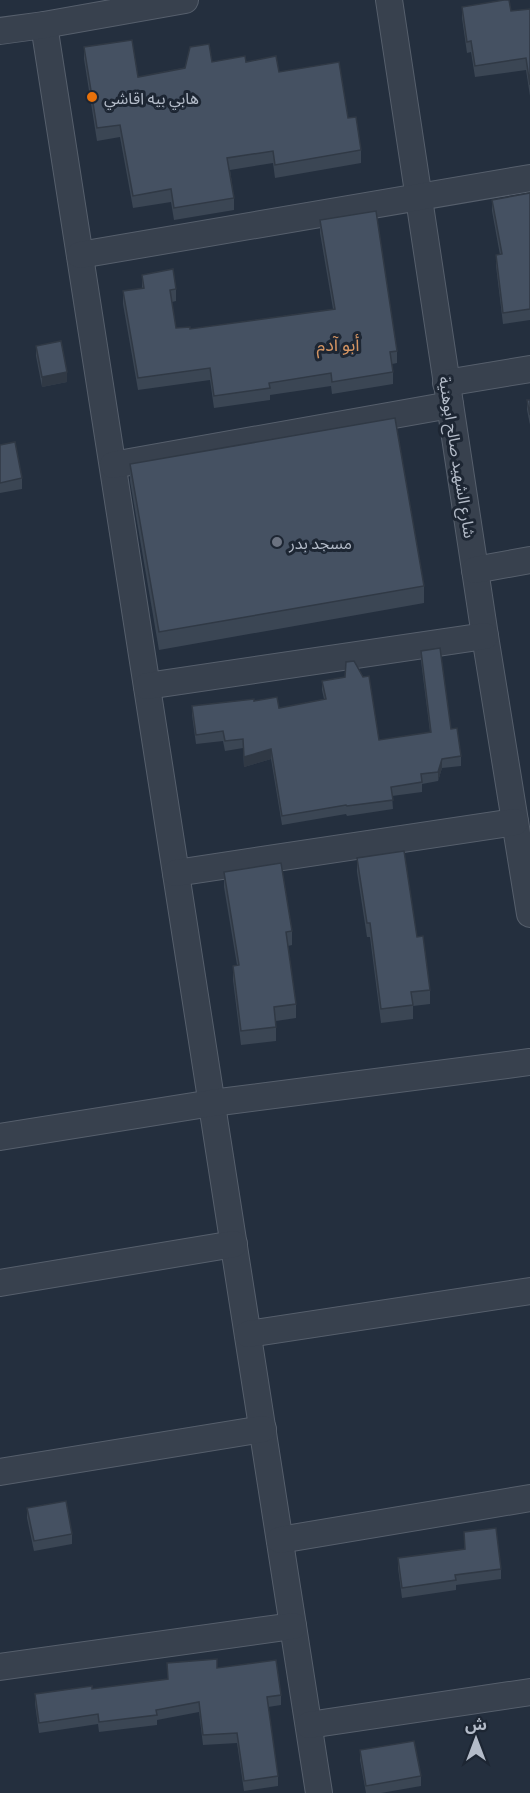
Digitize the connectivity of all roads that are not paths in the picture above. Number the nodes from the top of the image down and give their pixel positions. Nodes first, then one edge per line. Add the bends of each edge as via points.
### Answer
1 (186, 0) edge
2 (389, 0) edge
3 (44, 25) junction
4 (0, 31) edge
5 (530, 178) edge
6 (419, 196) junction
7 (80, 255) junction
8 (530, 369) edge
9 (448, 394) junction
10 (113, 465) junction
11 (530, 560) edge
12 (475, 570) junction
13 (485, 636) junction
14 (147, 686) junction
15 (518, 769) edge
16 (515, 822) junction
17 (176, 873) junction
18 (530, 914) edge
19 (530, 1062) edge
20 (212, 1103) junction
21 (0, 1137) edge
22 (234, 1244) junction
23 (0, 1283) edge
24 (530, 1291) edge
25 (248, 1334) junction
26 (263, 1429) junction
27 (0, 1472) edge
28 (530, 1498) edge
29 (280, 1540) junction
30 (293, 1626) junction
31 (0, 1668) edge
32 (530, 1692) edge
33 (309, 1725) junction
34 (319, 1793) edge

1 - 3 street
2 - 6 street, شارع الشهيد صالح ابوهنية
3 - 4 street
3 - 7 street
5 - 6 street
6 - 7 street
6 - 9 street, شارع الشهيد صالح ابوهنية
7 - 10 street
8 - 9 street
9 - 10 street
9 - 12 street, شارع الشهيد صالح ابوهنية
10 - 14 street
11 - 12 street
12 - 13 street, شارع الشهيد صالح ابوهنية
13 - 14 street
13 - 15 street, شارع الشهيد صالح ابوهنية
14 - 17 street
15 - 16 street, شارع الشهيد صالح ابوهنية
16 - 17 street
16 - 18 street, شارع الشهيد صالح ابوهنية
17 - 20 street
19 - 20 street
20 - 21 street
20 - 22 street
22 - 23 street
22 - 25 street
24 - 25 street
25 - 26 street
26 - 27 street
26 - 29 street
28 - 29 street
29 - 30 street
30 - 31 street
30 - 33 street
32 - 33 street
33 - 34 street

